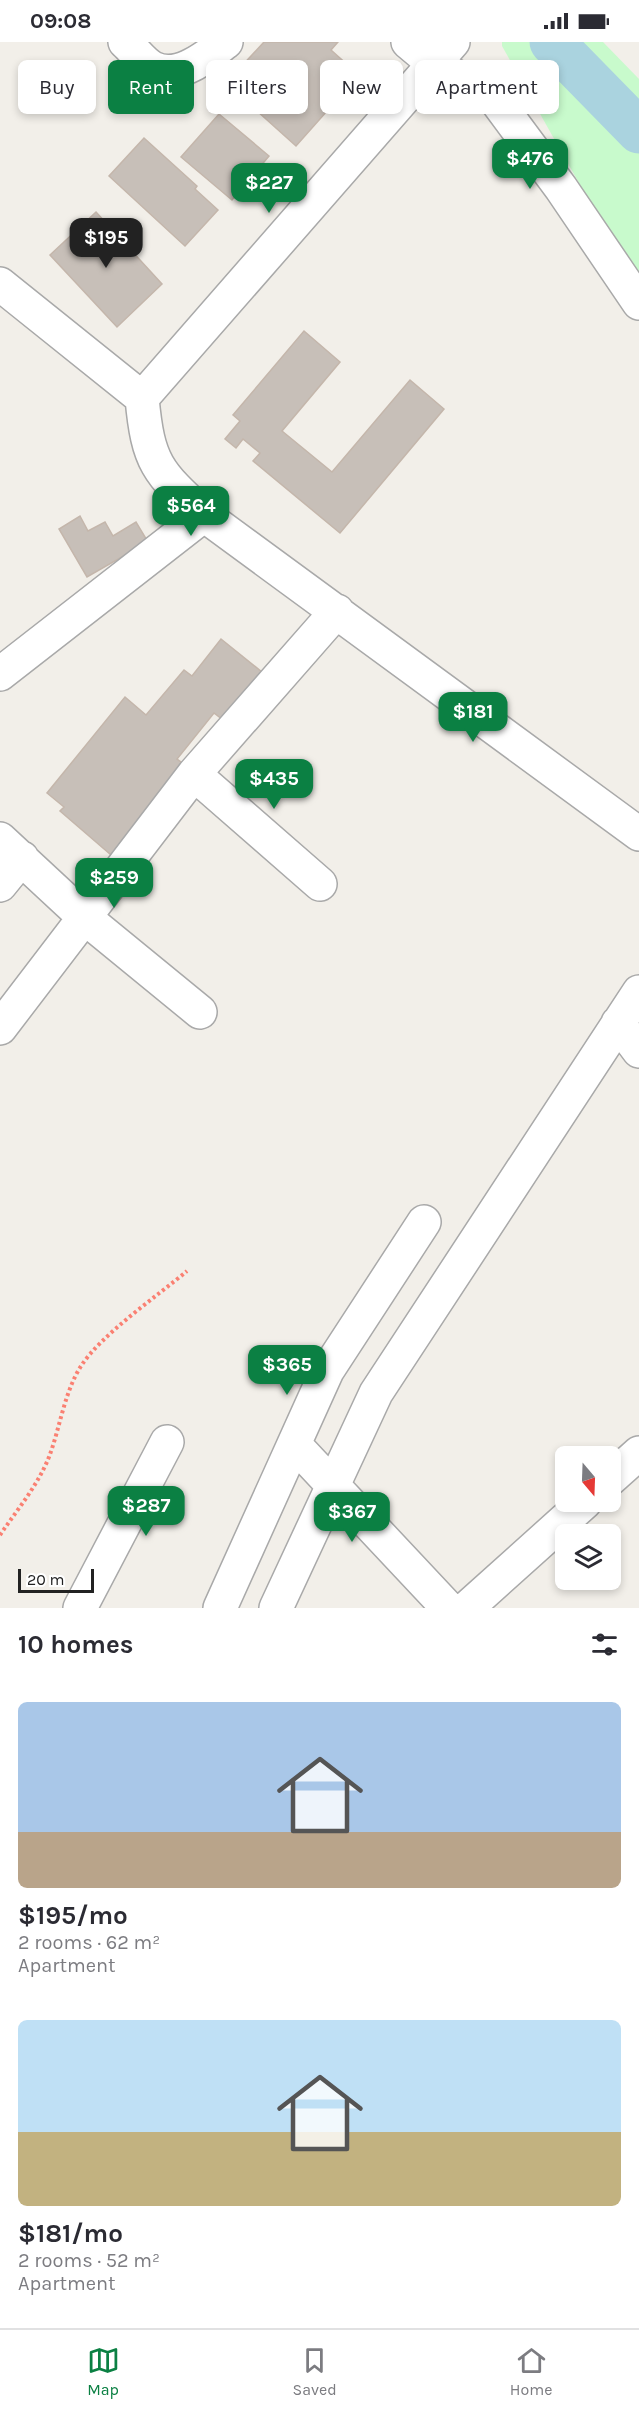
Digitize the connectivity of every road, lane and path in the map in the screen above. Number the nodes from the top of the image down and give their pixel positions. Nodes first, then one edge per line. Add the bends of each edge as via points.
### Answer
1 (125, 42) edge
2 (226, 42) edge
3 (408, 42) edge
4 (443, 52) edge
5 (0, 285) edge
6 (639, 303) edge
7 (142, 398) junction
8 (204, 515) junction
9 (337, 610) junction
10 (0, 674) edge
11 (194, 774) junction
12 (639, 834) edge
13 (11, 849) edge
14 (320, 884) dead end
15 (0, 885) edge
16 (84, 917) junction
17 (639, 992) edge
18 (200, 1012) dead end
19 (618, 1023) junction
20 (0, 1028) edge
21 (639, 1051) edge
22 (424, 1222) dead end
23 (187, 1270) dead end
24 (167, 1442) dead end
25 (294, 1444) junction
26 (639, 1453) edge
27 (621, 1469) edge
28 (333, 1486) junction
29 (574, 1512) edge
30 (0, 1535) edge
31 (80, 1608) edge
32 (220, 1608) edge
33 (276, 1608) edge
34 (448, 1608) edge
35 (467, 1608) edge

1 - 2 street via 154,68 175,71 196,63
3 - 4 street
4 - 6 street via 495,99
4 - 7 street
5 - 7 street
7 - 8 street via 151,454 173,486
8 - 9 street
8 - 10 street
9 - 11 street
9 - 12 street
11 - 14 street
11 - 16 street
13 - 15 street
13 - 16 street
16 - 18 street
16 - 20 street
17 - 19 street
19 - 21 street
19 - 28 street via 376,1392
22 - 25 street via 327,1371
23 - 30 path via 97,1347 82,1365 73,1380 44,1468
24 - 31 street
25 - 28 street
25 - 32 street
26 - 27 street
28 - 33 street
28 - 34 street
29 - 35 street

